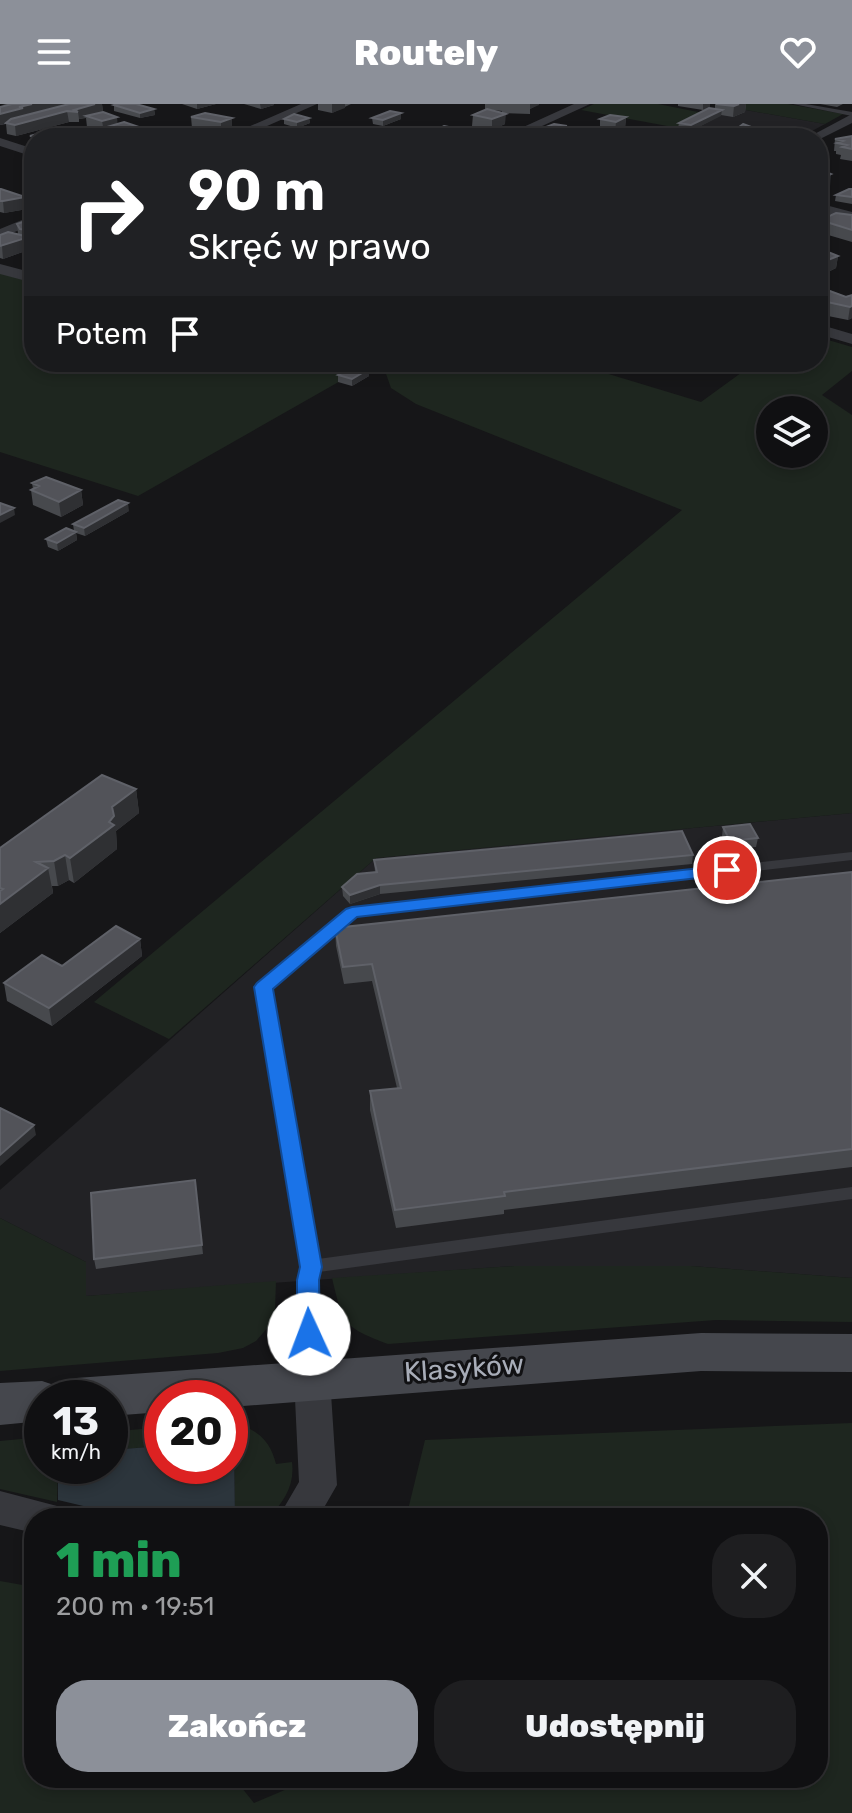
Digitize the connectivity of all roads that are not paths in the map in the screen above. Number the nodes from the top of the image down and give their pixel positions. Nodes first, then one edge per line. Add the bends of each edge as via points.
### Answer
1 (584, 104) edge
2 (796, 104) edge
3 (305, 105) edge
4 (850, 119) edge
5 (252, 128) edge
6 (528, 128) edge
7 (828, 130) edge
8 (0, 142) edge
9 (24, 150) edge
10 (828, 210) edge
11 (852, 216) edge
12 (24, 223) edge
13 (0, 234) edge
14 (0, 269) edge
15 (24, 275) edge
16 (828, 332) edge
17 (852, 339) edge
18 (852, 856) edge
19 (852, 1193) edge
20 (311, 1267) junction
21 (852, 1353) edge
22 (312, 1378) junction
23 (128, 1394) edge
24 (24, 1402) edge
25 (0, 1404) edge
26 (0, 1508) edge
27 (303, 1508) edge
28 (24, 1514) edge

1 - 6 street
2 - 4 lane
3 - 5 street
4 - 7 street
8 - 9 street
10 - 11 street
12 - 13 street
14 - 15 street
16 - 17 street
18 - 20 lane via 352,912 264,987
19 - 20 lane
20 - 22 lane via 307,1312
21 - 22 street, Klasyków via 701,1352
22 - 23 street, Klasyków
22 - 27 street via 318,1485
24 - 25 street
26 - 28 street

